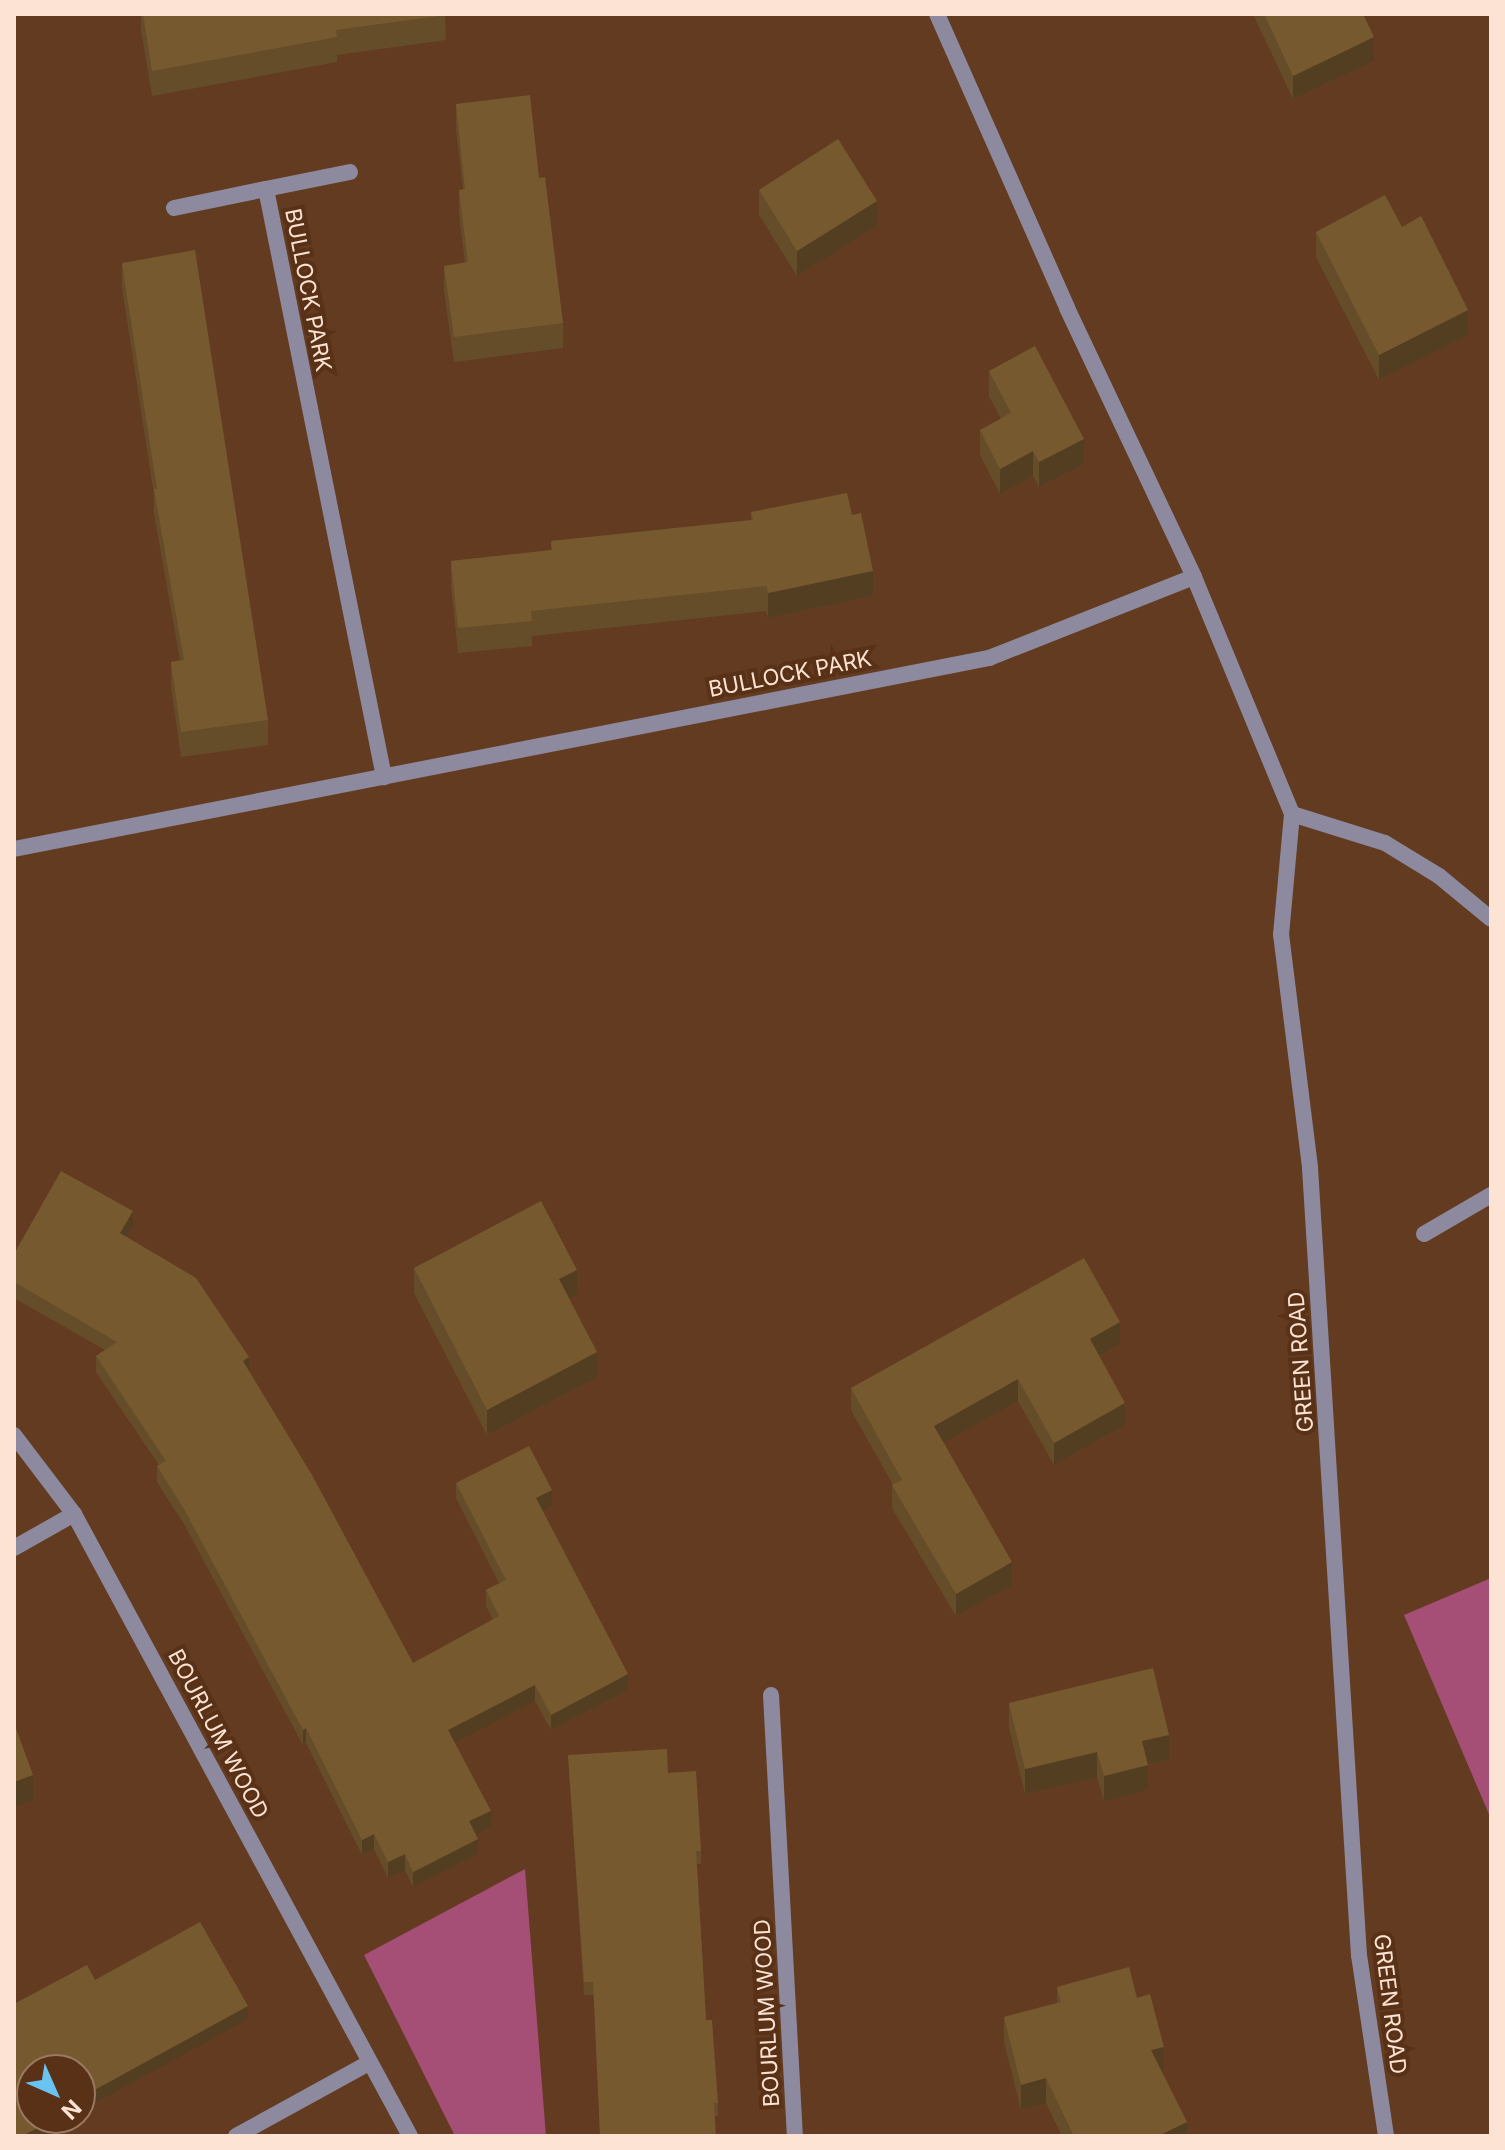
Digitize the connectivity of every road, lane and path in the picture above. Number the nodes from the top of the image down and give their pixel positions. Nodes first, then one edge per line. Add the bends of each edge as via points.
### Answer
1 (937, 14) edge
2 (350, 172) dead end
3 (266, 189) junction
4 (174, 208) dead end
5 (1194, 577) junction
6 (384, 777) junction
7 (1292, 814) junction
8 (14, 849) edge
9 (1491, 919) edge
10 (1491, 1195) edge
11 (1424, 1234) dead end
12 (14, 1435) edge
13 (74, 1514) junction
14 (14, 1548) edge
15 (771, 1695) dead end
16 (369, 2063) junction
17 (1382, 2135) edge
18 (236, 2136) edge
19 (410, 2136) edge
20 (795, 2136) edge

1 - 5 street
2 - 3 street, BULLOCK PARK
3 - 4 street, BULLOCK PARK
3 - 6 street, BULLOCK PARK
5 - 6 street, BULLOCK PARK via 989,658
5 - 7 street
6 - 8 street, BULLOCK PARK
7 - 9 street via 1385,843 1439,876
7 - 17 street, GREEN ROAD via 1281,934 1310,1168 1359,1955
10 - 11 street
12 - 13 street, BOURLUM WOOD
13 - 14 street
13 - 16 street, BOURLUM WOOD
15 - 20 street, BOURLUM WOOD
16 - 18 street
16 - 19 street, BOURLUM WOOD

